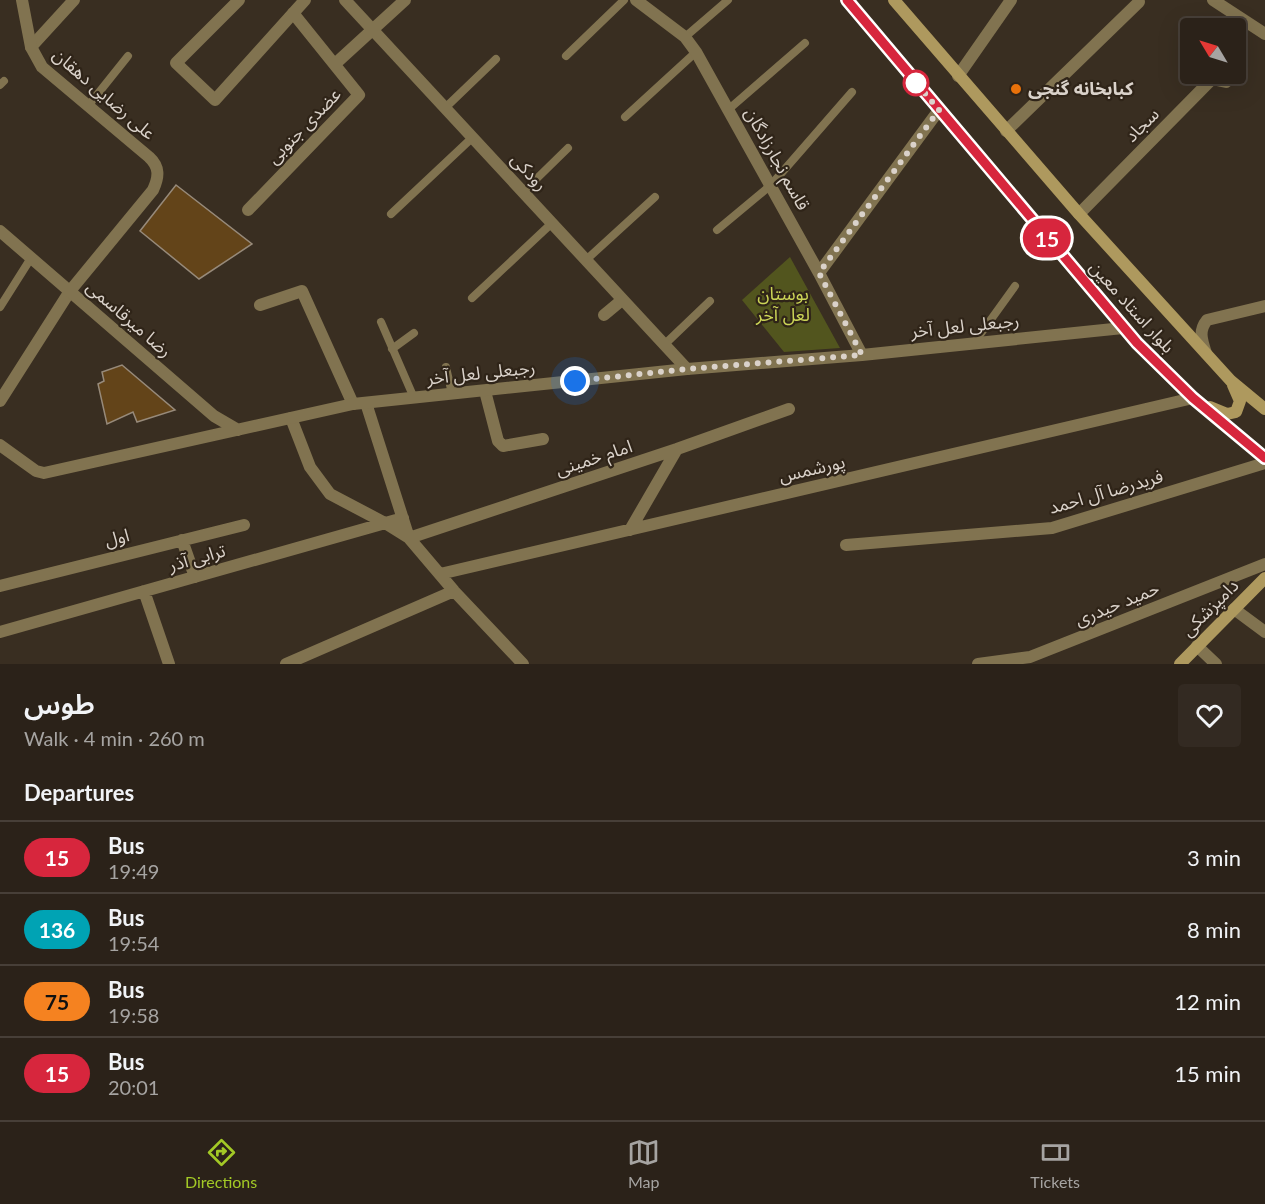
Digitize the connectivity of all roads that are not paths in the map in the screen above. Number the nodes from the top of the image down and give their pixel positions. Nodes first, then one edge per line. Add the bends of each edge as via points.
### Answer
1 (22, 0) edge
2 (74, 0) edge
3 (239, 0) edge
4 (305, 0) edge
5 (345, 0) edge
6 (405, 0) edge
7 (624, 0) edge
8 (636, 0) edge
9 (728, 0) edge
10 (847, 0) edge
11 (854, 0) edge
12 (894, 0) edge
13 (1011, 0) edge
14 (1213, 0) edge
15 (1139, 2) dead end
16 (293, 13) junction
17 (861, 15) junction
18 (372, 29) junction
19 (1265, 34) edge
20 (685, 37) junction
21 (805, 42) dead end
22 (31, 47) junction
23 (696, 52) junction
24 (128, 56) dead end
25 (566, 56) dead end
26 (495, 59) dead end
27 (335, 64) junction
28 (958, 76) junction
29 (1207, 84) edge
30 (852, 92) dead end
31 (88, 105) junction
32 (445, 108) junction
33 (729, 109) junction
34 (939, 110) junction
35 (625, 117) dead end
36 (1006, 131) junction
37 (472, 138) junction
38 (568, 148) dead end
39 (771, 185) junction
40 (523, 192) junction
41 (655, 197) dead end
42 (248, 210) dead end
43 (391, 214) dead end
44 (1079, 214) junction
45 (552, 223) junction
46 (717, 230) dead end
47 (0, 231) edge
48 (31, 258) junction
49 (586, 260) junction
50 (819, 273) junction
51 (1015, 286) dead end
52 (70, 291) junction
53 (472, 298) dead end
54 (622, 300) junction
55 (710, 301) dead end
56 (260, 304) dead end
57 (1265, 306) edge
58 (0, 307) edge
59 (604, 315) dead end
60 (381, 322) dead end
61 (1123, 328) junction
62 (414, 333) dead end
63 (974, 343) junction
64 (664, 345) junction
65 (392, 349) junction
66 (1206, 353) junction
67 (862, 355) junction
68 (446, 367) dead end
69 (687, 369) junction
70 (1231, 381) junction
71 (485, 391) junction
72 (452, 394) junction
73 (414, 398) junction
74 (1193, 398) junction
75 (0, 401) edge
76 (366, 403) junction
77 (352, 404) junction
78 (789, 409) dead end
79 (1265, 409) edge
80 (291, 418) junction
81 (238, 430) junction
82 (543, 439) dead end
83 (0, 446) edge
84 (678, 449) junction
85 (1265, 461) edge
86 (403, 518) junction
87 (385, 523) junction
88 (244, 525) dead end
89 (630, 530) junction
90 (409, 538) junction
91 (182, 540) junction
92 (846, 545) dead end
93 (1265, 564) edge
94 (440, 574) junction
95 (195, 577) junction
96 (1264, 580) edge
97 (0, 586) edge
98 (144, 591) junction
99 (454, 591) junction
100 (1234, 609) junction
101 (0, 632) edge
102 (1265, 632) edge
103 (1197, 646) junction
104 (169, 664) edge
105 (286, 664) edge
106 (522, 664) edge
107 (978, 664) edge
108 (1180, 664) edge
109 (1216, 664) edge

1 - 22 street, علی رضایی دهقان
2 - 22 street
3 - 16 street via 176,63 215,100
4 - 16 street
5 - 18 street, رودکی
6 - 18 street
7 - 25 lane
8 - 20 street, قاسم نجارزادگان
9 - 20 lane
10 - 17 main road, بلوار استاد معین
11 - 17 main road
12 - 28 main road, بلوار استاد معین
13 - 28 street
14 - 19 street
15 - 36 street
16 - 27 street
17 - 34 main road, بلوار استاد معین
18 - 27 street
18 - 32 street, رودکی
20 - 23 street, قاسم نجارزادگان
21 - 33 lane
22 - 31 street, علی رضایی دهقان via 42,67
23 - 33 street, قاسم نجارزادگان
23 - 35 lane
24 - 31 lane
26 - 32 lane
27 - 42 street, عضدی جنوبی via 359,95
28 - 36 main road, بلوار استاد معین
29 - 44 street, سجاد
30 - 39 lane
31 - 52 street, علی رضایی دهقان via 155,162 158,171 153,190
32 - 37 street, رودکی
33 - 39 street, قاسم نجارزادگان
34 - 50 street
34 - 61 main road, بلوار استاد معین
36 - 44 main road, بلوار استاد معین
37 - 40 street, رودکی
37 - 43 lane
38 - 40 lane
39 - 46 lane
39 - 50 street, قاسم نجارزادگان
40 - 45 street, رودکی
41 - 49 lane
44 - 66 main road, بلوار استاد معین
45 - 49 street, رودکی
45 - 53 lane
47 - 48 street, رضا میرقاسمی
48 - 52 street, رضا میرقاسمی
48 - 58 lane
49 - 54 street, رودکی
50 - 67 street, قاسم نجارزادگان
51 - 63 lane
52 - 75 street
52 - 81 street, رضا میرقاسمی via 214,416
54 - 59 street
54 - 64 street, رودکی
55 - 64 lane
56 - 77 street via 302,291
57 - 66 street via 1207,320 1201,333
60 - 65 lane
61 - 63 street, رجبعلی لعل آخر
61 - 74 main road, بلوار استاد معین
62 - 65 lane
63 - 67 street, رجبعلی لعل آخر
64 - 69 street, رودکی
65 - 73 lane
66 - 70 main road, بلوار استاد معین
67 - 69 street, رجبعلی لعل آخر
68 - 72 lane
69 - 71 street, رجبعلی لعل آخر
70 - 74 main road via 1240,401 1236,412 1224,413
70 - 79 main road, بلوار استاد معین
71 - 72 street, رجبعلی لعل آخر
71 - 82 street via 498,441 503,446
72 - 73 street, رجبعلی لعل آخر
73 - 76 street, رجبعلی لعل آخر
74 - 85 main road, بلوار استاد معین
74 - 89 street, پورشمس
76 - 77 street, رجبعلی لعل آخر
76 - 86 street
77 - 80 street, رجبعلی لعل آخر
78 - 84 street, امام خمینی
80 - 81 street, رجبعلی لعل آخر
80 - 87 street via 310,467 330,494
81 - 83 street, رجبعلی لعل آخر via 44,473
84 - 89 street
84 - 90 street, امام خمینی
85 - 92 street, فریدرضا آل احمد via 1052,528
86 - 87 street, ترابی آذر
86 - 90 street
87 - 90 street
87 - 95 street, ترابی آذر
88 - 91 street, اول
89 - 94 street, پورشمس
90 - 94 street
91 - 95 street
91 - 97 street, اول
93 - 107 street, حمید حیدری via 1030,657
94 - 99 street
95 - 98 street, ترابی آذر
96 - 100 main road, دامپزشکی
98 - 101 street, ترابی آذر
98 - 104 street
99 - 105 street
99 - 106 street
100 - 102 street
100 - 103 main road, دامپزشکی
103 - 108 main road, دامپزشکی
103 - 109 street

